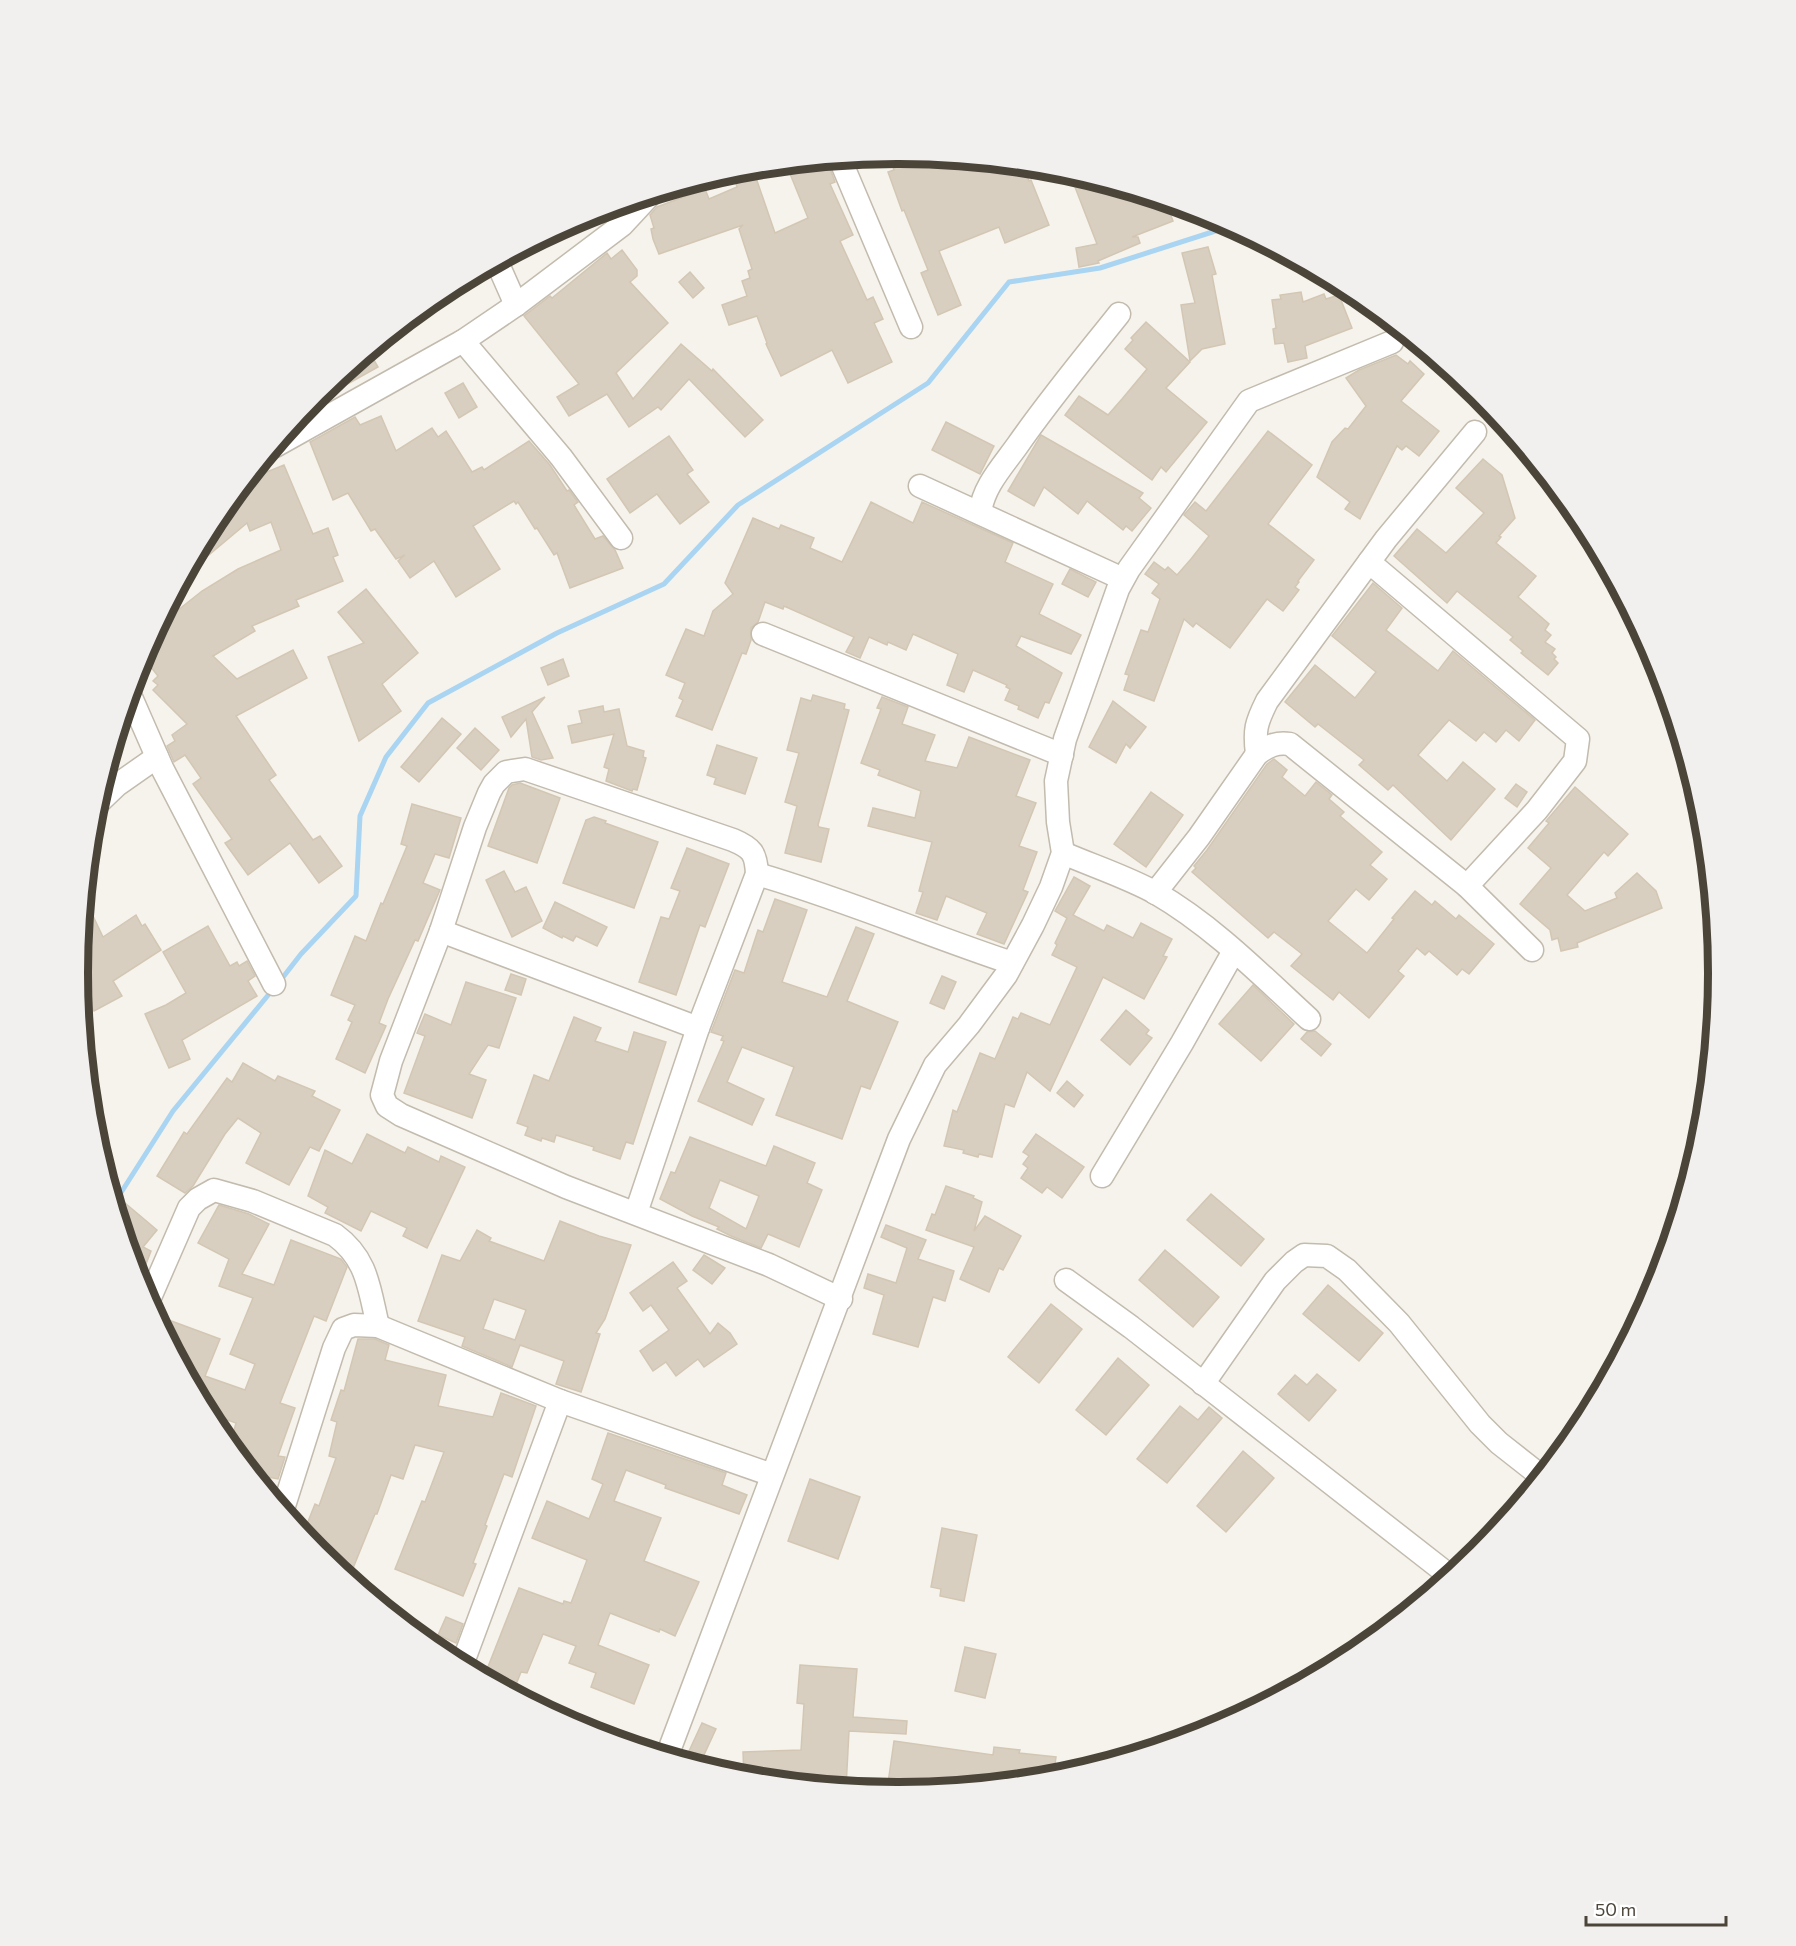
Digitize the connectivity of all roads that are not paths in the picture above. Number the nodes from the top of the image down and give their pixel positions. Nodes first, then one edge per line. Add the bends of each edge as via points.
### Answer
1 (843, 165) edge
2 (640, 205) edge
3 (500, 268) edge
4 (516, 305) junction
5 (1119, 314) dead end
6 (911, 327) dead end
7 (463, 341) junction
8 (1392, 342) dead end
9 (1475, 432) dead end
10 (291, 437) edge
11 (920, 486) dead end
12 (980, 513) junction
13 (621, 538) dead end
14 (1369, 562) junction
15 (1124, 579) junction
16 (763, 634) dead end
17 (134, 705) edge
18 (1257, 754) junction
19 (1062, 755) junction
20 (157, 757) junction
21 (109, 792) edge
22 (1063, 853) junction
23 (757, 874) junction
24 (1467, 886) junction
25 (1155, 893) junction
26 (441, 931) junction
27 (1532, 950) dead end
28 (1234, 951) junction
29 (1012, 963) junction
30 (274, 984) dead end
31 (1309, 1019) dead end
32 (698, 1028) junction
33 (1102, 1176) dead end
34 (636, 1213) junction
35 (1066, 1280) dead end
36 (153, 1290) edge
37 (841, 1299) junction
38 (378, 1326) junction
39 (1203, 1384) junction
40 (560, 1401) junction
41 (1535, 1472) edge
42 (772, 1475) junction
43 (285, 1502) edge
44 (1443, 1571) edge
45 (465, 1657) edge
46 (669, 1749) edge

1 - 6 street
2 - 4 street via 622,225
3 - 4 street
4 - 7 street
5 - 12 street via 1048,402 992,482 982,498
7 - 10 street
7 - 13 street via 561,457
8 - 15 street via 1249,402
9 - 14 street
11 - 12 street
12 - 15 street
14 - 18 street via 1267,701 1254,731
14 - 24 street via 1578,740 1575,761 1537,810
15 - 19 street
16 - 19 street
17 - 20 street
18 - 24 street via 1278,742 1290,744
18 - 25 street
19 - 22 street via 1056,781
20 - 21 street
20 - 30 street
22 - 25 street
22 - 29 street via 1033,926
23 - 26 street via 756,858 743,844 516,769 506,772 489,794
23 - 29 street
23 - 32 street
24 - 27 street
25 - 28 street
26 - 32 street
26 - 34 street via 383,1084 387,1106 567,1187
28 - 31 street
28 - 33 street
29 - 37 street via 969,1025 935,1065 921,1091 895,1150
32 - 34 street
34 - 37 street via 769,1265
35 - 39 street
36 - 38 street via 189,1208 214,1190 253,1201 346,1243 366,1273
37 - 42 street
38 - 40 street
38 - 43 street via 354,1324 343,1329
39 - 41 street via 1275,1281 1304,1255 1327,1256 1347,1270 1399,1323 1480,1424
39 - 44 street
40 - 42 street
40 - 45 street
42 - 46 street

